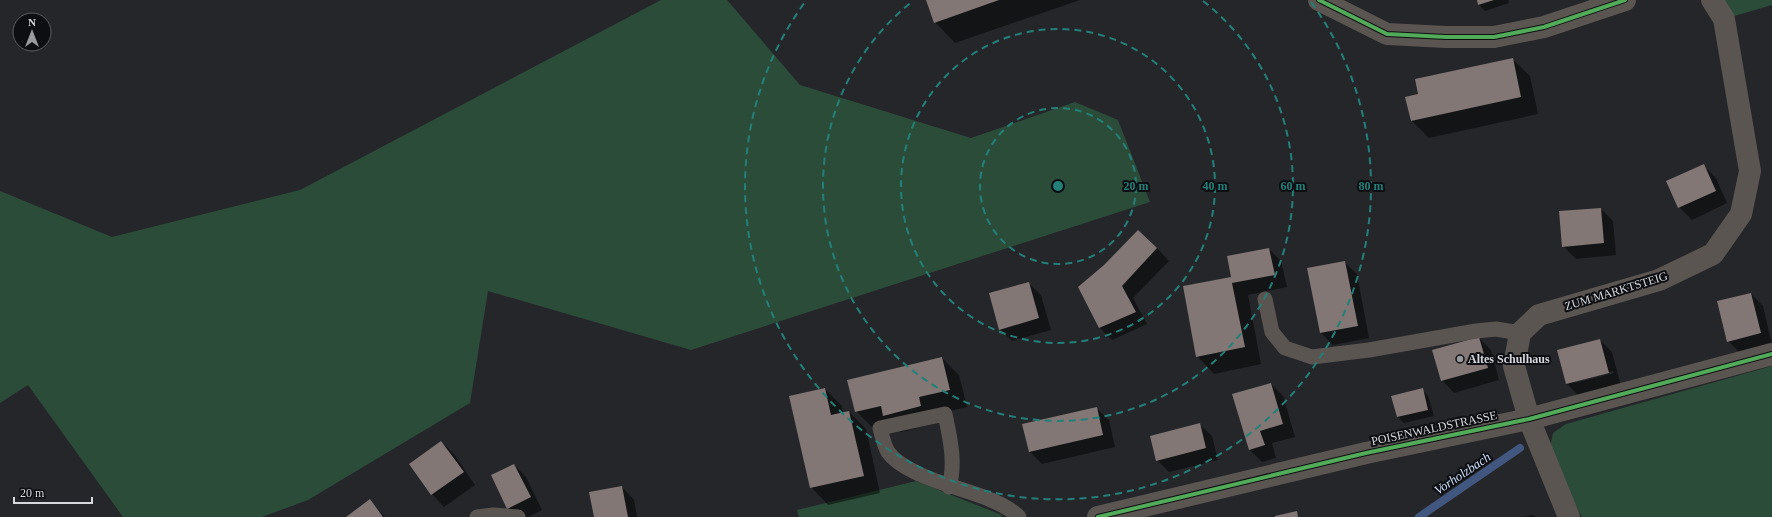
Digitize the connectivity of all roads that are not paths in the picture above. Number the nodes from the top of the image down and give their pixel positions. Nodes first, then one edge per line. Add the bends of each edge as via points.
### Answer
1 (1319, 0) edge
2 (1625, 0) edge
3 (1712, 0) edge
4 (1265, 299) dead end
5 (1520, 333) junction
6 (1772, 354) edge
7 (1535, 435) junction
8 (949, 487) junction
9 (477, 517) edge
10 (518, 517) edge
11 (1019, 517) edge
12 (1098, 517) edge
13 (1569, 517) edge

1 - 2 street via 1387,34 1494,37 1544,27
3 - 5 street, ZUM MARKTSTEIG via 1724,19 1750,171 1741,214 1712,254 1659,280 1539,315
4 - 5 lane via 1272,332 1285,348 1312,357 1369,350 1476,331 1496,329
5 - 7 street via 1514,366
6 - 7 street, POISENWALDSTRASSE
7 - 12 street, POISENWALDSTRASSE via 1366,453
7 - 13 street
8 - 8 lane via 929,480 895,460 887,451 880,428 945,414 952,458
8 - 11 lane via 998,503
9 - 10 lane

